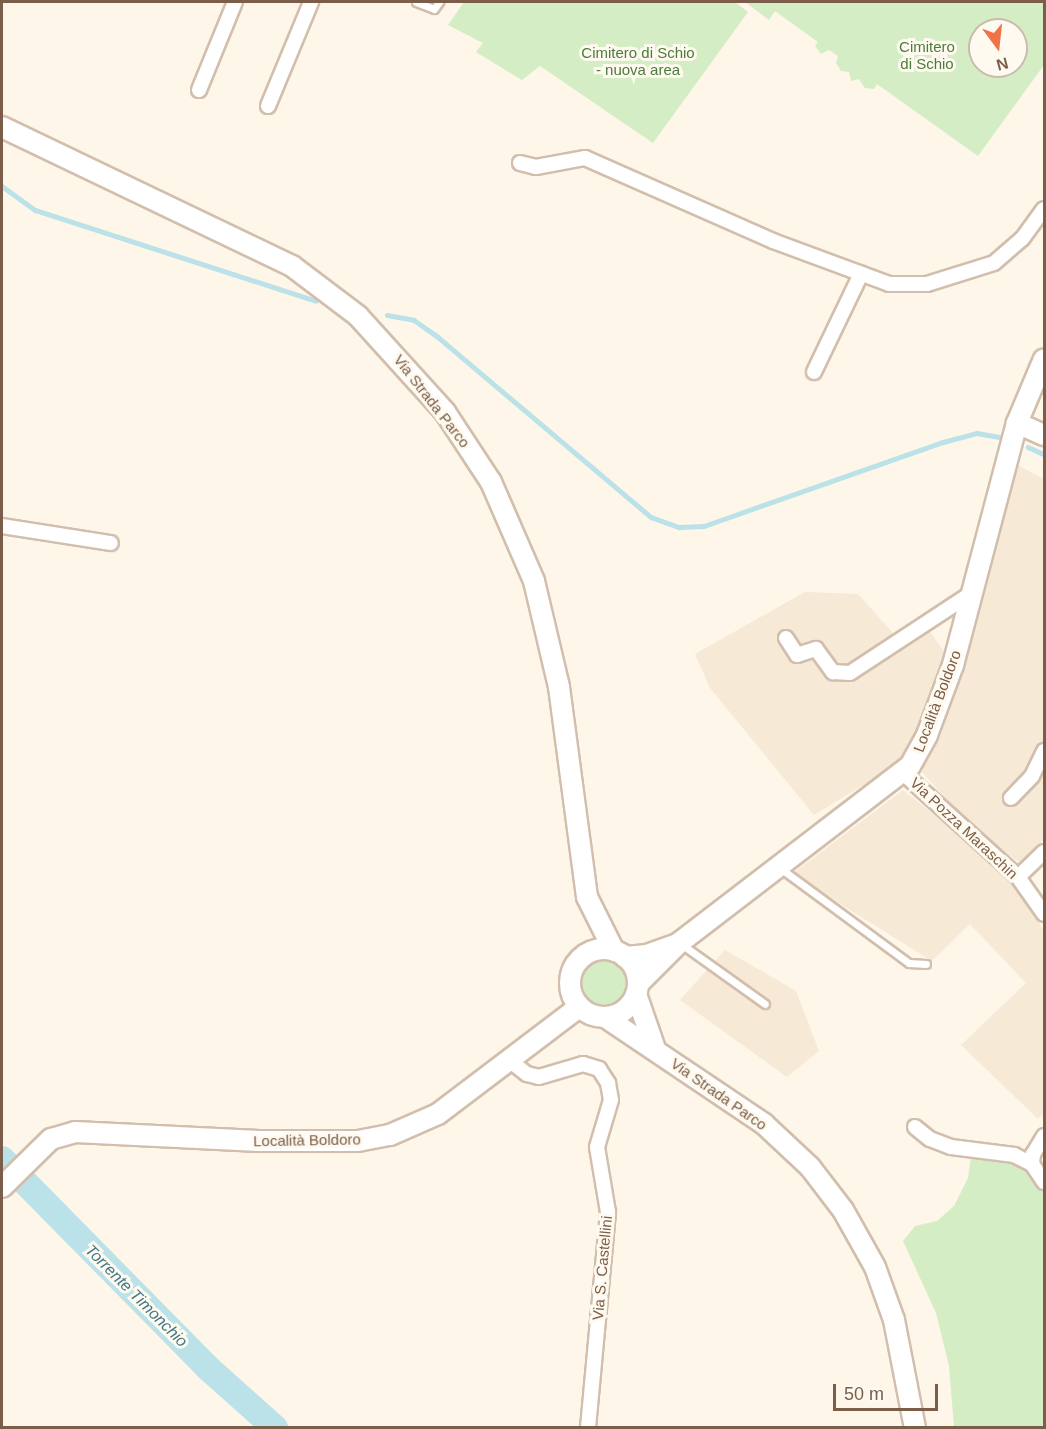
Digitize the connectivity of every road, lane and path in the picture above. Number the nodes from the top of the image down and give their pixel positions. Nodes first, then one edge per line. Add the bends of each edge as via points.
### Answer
1 (235, 2) edge
2 (311, 2) edge
3 (416, 2) edge
4 (440, 2) edge
5 (199, 90) dead end
6 (268, 106) dead end
7 (2, 127) edge
8 (520, 163) dead end
9 (1044, 209) edge
10 (861, 274) junction
11 (1044, 359) edge
12 (814, 372) dead end
13 (1016, 429) junction
14 (1044, 435) edge
15 (2, 526) edge
16 (111, 543) dead end
17 (972, 593) junction
18 (786, 638) dead end
19 (1044, 751) edge
20 (903, 773) junction
21 (1011, 798) dead end
22 (1044, 852) edge
23 (778, 866) junction
24 (1018, 877) junction
25 (1044, 914) edge
26 (679, 943) junction
27 (620, 954) junction
28 (926, 964) dead end
29 (637, 989) junction
30 (765, 1004) dead end
31 (579, 1007) junction
32 (605, 1017) junction
33 (655, 1049) junction
34 (509, 1060) junction
35 (915, 1127) dead end
36 (1044, 1136) edge
37 (1032, 1164) junction
38 (6, 1182) edge
39 (1044, 1182) edge
40 (588, 1428) edge
41 (915, 1428) edge

1 - 5 street
2 - 6 street
3 - 4 lane via 434,9
7 - 27 main road, Via Strada Parco via 292,266 358,316 445,412 507,514 542,607 559,687 586,897
8 - 10 street via 536,167 585,158 773,241
9 - 10 street via 1022,239 994,263 964,275 927,284 898,284
10 - 12 street
11 - 13 main road, Località Boldoro
13 - 14 main road
13 - 17 main road, Località Boldoro
15 - 16 street
17 - 18 street via 850,673 833,672 816,649 796,655
17 - 20 main road, Località Boldoro via 953,665 927,735
19 - 21 street via 1032,776
20 - 23 main road, Località Boldoro
20 - 24 street, Via Pozza Maraschin
22 - 24 street
23 - 26 main road, Località Boldoro
23 - 28 lane via 909,963
24 - 25 street, Via Pozza Maraschin
26 - 27 main road, Località Boldoro via 647,955
26 - 29 main road, Località Boldoro
26 - 30 lane
27 - 29 main road via 632,964
27 - 31 main road via 593,951 576,964 570,986
29 - 32 main road via 624,1011
29 - 33 main road, Via Strada Parco
31 - 32 main road
31 - 34 main road, Località Boldoro
32 - 33 main road, Via Strada Parco
33 - 41 main road, Via Strada Parco via 764,1124 810,1167 843,1210 874,1267 894,1320
34 - 38 main road, Località Boldoro via 438,1113 390,1135 358,1141 259,1141 97,1130 51,1139
34 - 40 street, Via S. Castellini via 538,1077 583,1064 599,1069 608,1083 611,1100 597,1147 608,1212
35 - 37 street via 930,1139 951,1147 1014,1155
36 - 37 street via 1033,1154
37 - 39 street

